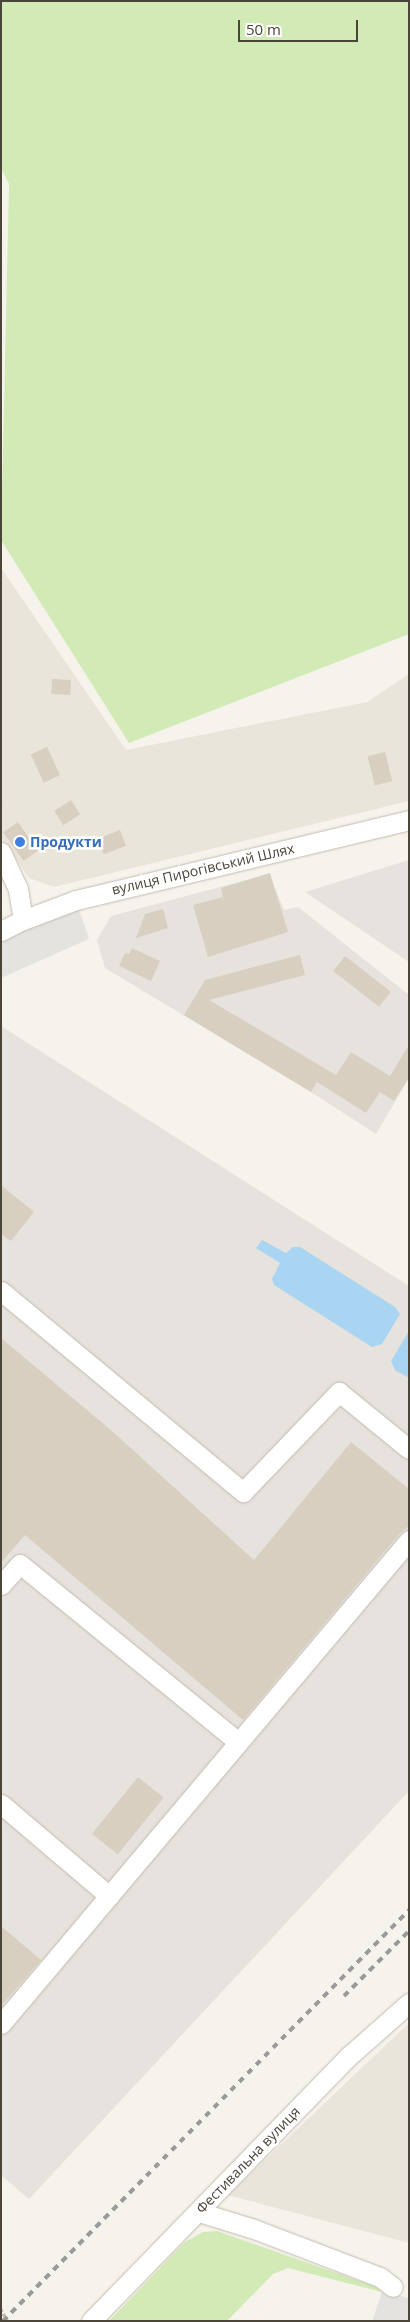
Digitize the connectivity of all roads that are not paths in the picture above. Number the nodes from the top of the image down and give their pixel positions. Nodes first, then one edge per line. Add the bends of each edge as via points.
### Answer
1 (409, 820) edge
2 (1, 852) edge
3 (22, 920) junction
4 (1, 931) edge
5 (1, 1290) edge
6 (409, 1448) edge
7 (409, 1540) edge
8 (1, 1585) edge
9 (238, 1742) junction
10 (1, 1804) edge
11 (110, 1896) junction
12 (409, 2003) edge
13 (1, 2024) edge
14 (199, 2212) junction
15 (394, 2287) dead end
16 (91, 2321) edge

1 - 3 street, вулиця Пирогівський Шлях via 76,900
2 - 3 street via 18,889
3 - 4 street, вулиця Пирогівський Шлях
5 - 6 street via 243,1492 339,1392
7 - 9 street
8 - 9 street via 20,1564
9 - 11 street
10 - 11 street
11 - 13 street
12 - 14 street, Фестивальна вулиця via 350,2055
14 - 15 street via 254,2229 380,2277
14 - 16 street, Фестивальна вулиця

